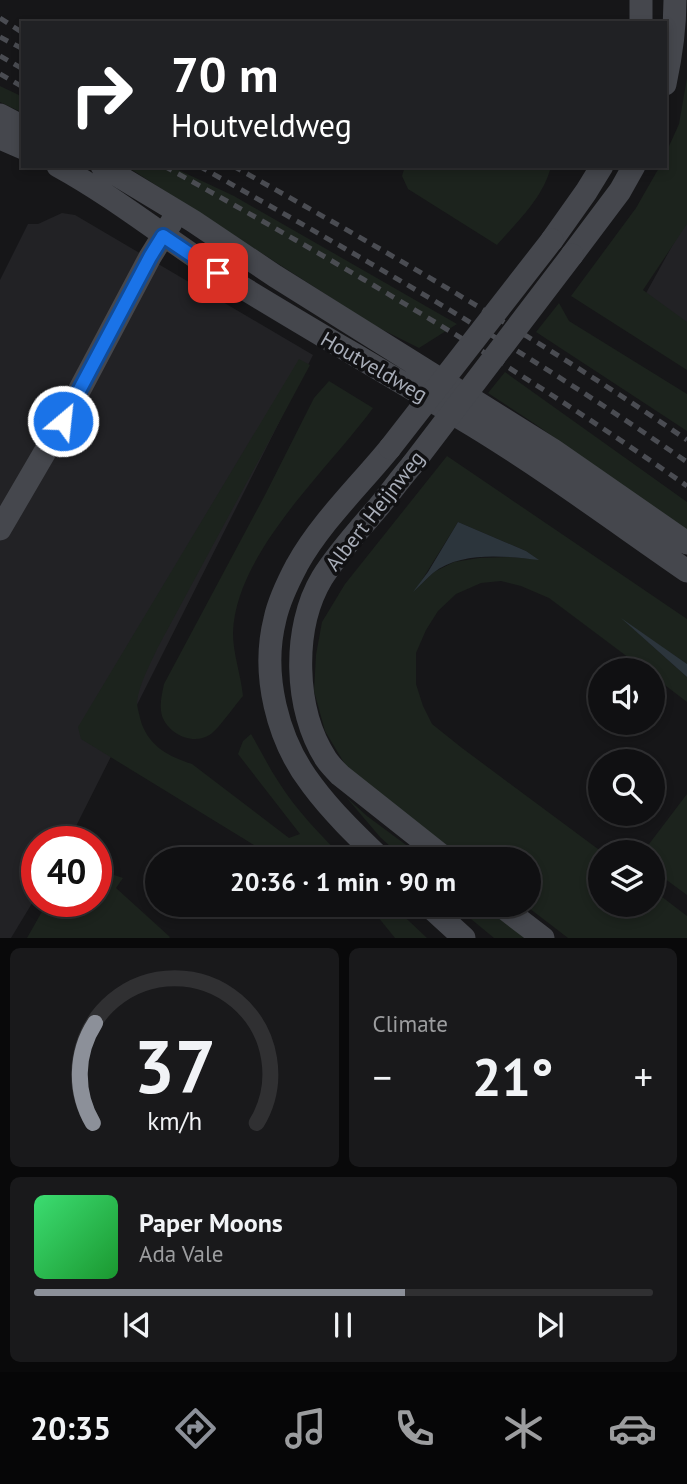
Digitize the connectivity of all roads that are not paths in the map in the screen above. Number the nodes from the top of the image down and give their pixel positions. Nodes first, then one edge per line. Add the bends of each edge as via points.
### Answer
1 (641, 0) edge
2 (675, 0) edge
3 (641, 21) edge
4 (667, 73) edge
5 (0, 115) edge
6 (21, 126) edge
7 (0, 138) edge
8 (21, 147) edge
9 (61, 168) edge
10 (105, 168) edge
11 (601, 168) edge
12 (633, 168) edge
13 (178, 212) junction
14 (163, 236) junction
15 (0, 529) edge
16 (687, 543) edge
17 (687, 571) edge
18 (369, 847) edge
19 (431, 847) edge
20 (441, 917) edge
21 (516, 917) edge
22 (464, 938) edge
23 (543, 938) edge

1 - 3 main road
2 - 4 main road
5 - 6 main road
7 - 8 main road
9 - 14 main road, Houtveldweg
10 - 13 main road, Houtveldweg
11 - 18 main road, Albert Heijnweg, bridge via 552,240 324,526 282,595 270,643 278,716 310,783
12 - 19 main road, Albert Heijnweg, bridge via 412,465 337,555 310,606 300,676 316,741 340,775
13 - 14 main road
13 - 16 main road, Houtveldweg via 553,450
14 - 15 main road
14 - 17 main road, Houtveldweg via 310,330 473,425
20 - 22 main road
21 - 23 main road

